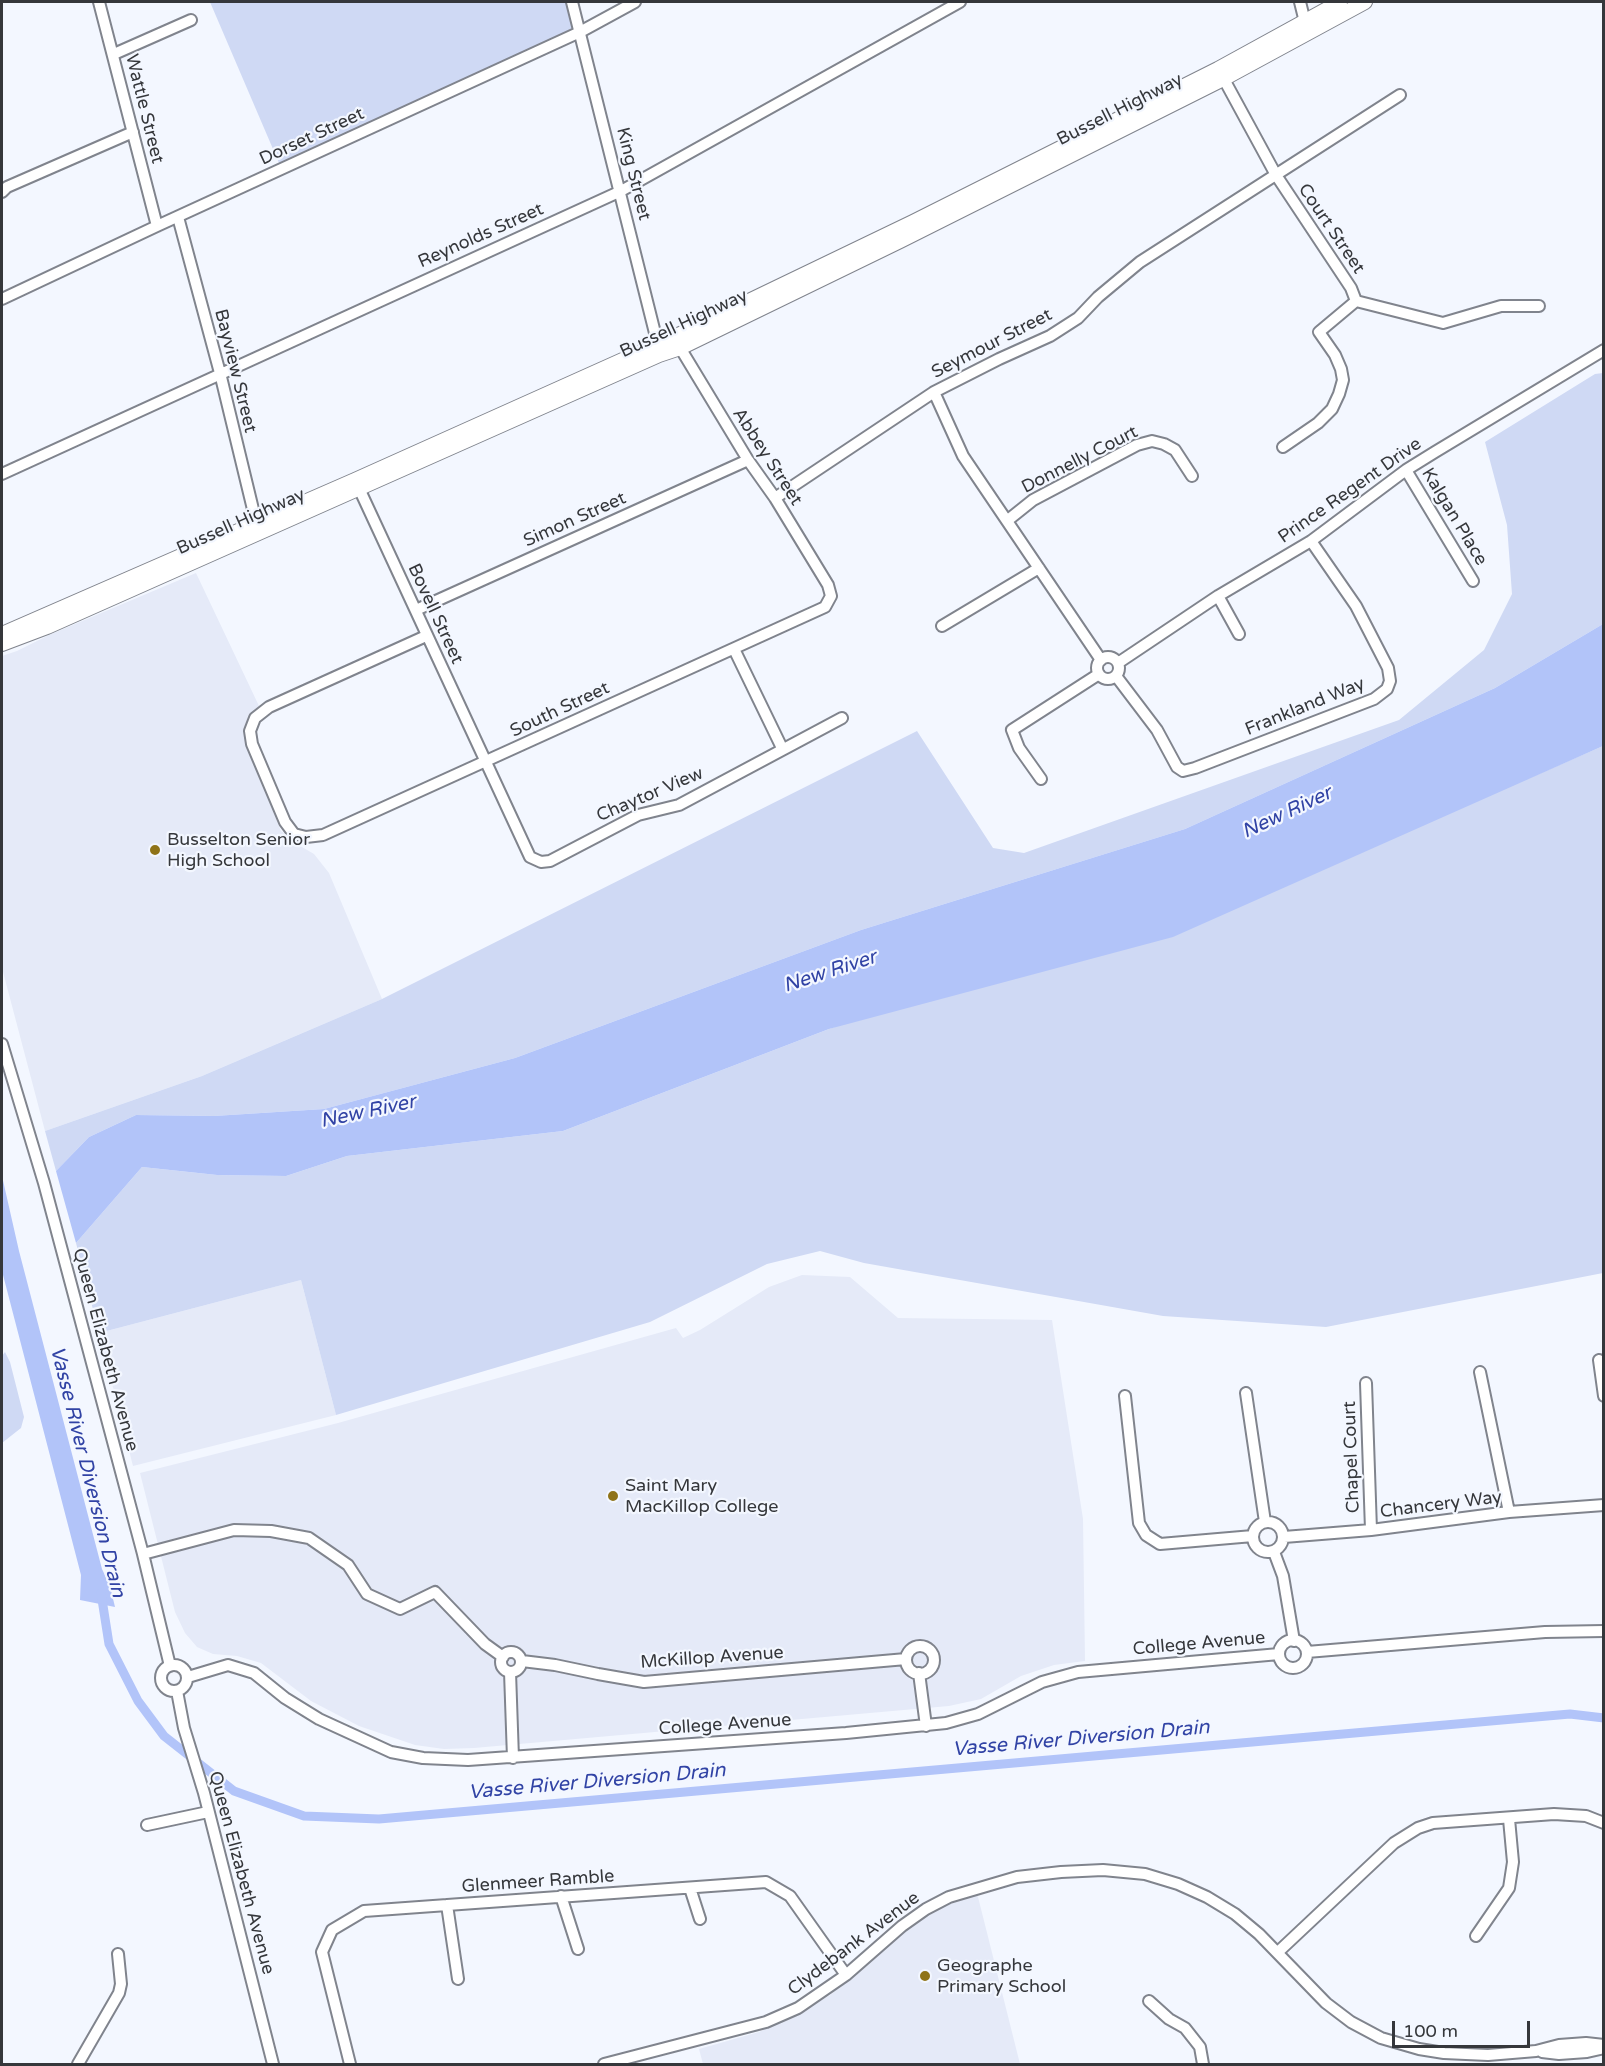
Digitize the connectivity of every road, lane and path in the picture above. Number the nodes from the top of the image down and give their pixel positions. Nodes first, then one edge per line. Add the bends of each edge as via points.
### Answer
1 (99, 2) edge
2 (572, 2) edge
3 (634, 2) edge
4 (960, 2) edge
5 (1300, 2) edge
6 (1340, 2) edge
7 (1365, 2) edge
8 (190, 20) dead end
9 (1306, 26) junction
10 (580, 32) junction
11 (114, 54) junction
12 (1220, 74) junction
13 (1400, 94) dead end
14 (133, 132) junction
15 (1275, 175) junction
16 (621, 190) junction
17 (2, 192) edge
18 (178, 217) junction
19 (157, 225) junction
20 (2, 299) edge
21 (1356, 301) junction
22 (1539, 306) dead end
23 (677, 342) junction
24 (659, 350) junction
25 (1604, 350) edge
26 (220, 373) junction
27 (934, 392) junction
28 (1283, 447) dead end
29 (748, 460) junction
30 (1406, 470) junction
31 (2, 474) edge
32 (1192, 476) dead end
33 (357, 485) junction
34 (775, 498) junction
35 (1008, 520) junction
36 (257, 529) junction
37 (1311, 540) junction
38 (1039, 568) junction
39 (1473, 580) dead end
40 (831, 596) joint
41 (1218, 596) junction
42 (416, 610) junction
43 (942, 626) dead end
44 (2, 634) edge
45 (1239, 634) dead end
46 (426, 636) junction
47 (2, 644) edge
48 (734, 649) junction
49 (1101, 660) junction
50 (1118, 663) junction
51 (1099, 674) junction
52 (1116, 676) junction
53 (842, 718) dead end
54 (782, 748) junction
55 (487, 762) junction
56 (1041, 779) dead end
57 (2, 1044) edge
58 (1599, 1360) dead end
59 (1480, 1372) dead end
60 (1366, 1383) dead end
61 (1246, 1393) dead end
62 (1604, 1395) edge
63 (1125, 1396) dead end
64 (1604, 1505) edge
65 (1509, 1512) junction
66 (1265, 1522) junction
67 (1371, 1530) junction
68 (1253, 1536) junction
69 (1284, 1537) junction
70 (1274, 1552) junction
71 (143, 1554) junction
72 (1604, 1631) edge
73 (1294, 1641) junction
74 (1307, 1652) junction
75 (1279, 1654) junction
76 (503, 1657) junction
77 (906, 1659) junction
78 (522, 1661) junction
79 (170, 1665) junction
80 (510, 1672) junction
81 (919, 1673) junction
82 (188, 1677) junction
83 (177, 1691) junction
84 (926, 1726) junction
85 (513, 1758) junction
86 (208, 1812) junction
87 (1509, 1819) junction
88 (1604, 1823) edge
89 (147, 1825) dead end
90 (690, 1888) junction
91 (561, 1896) junction
92 (447, 1905) junction
93 (700, 1919) dead end
94 (1476, 1936) dead end
95 (578, 1949) dead end
96 (1278, 1952) junction
97 (118, 1954) dead end
98 (846, 1975) junction
99 (458, 1979) dead end
100 (1149, 2001) dead end
101 (1604, 2046) edge
102 (1487, 2060) edge
103 (78, 2064) edge
104 (273, 2064) edge
105 (350, 2064) edge
106 (604, 2064) edge
107 (1203, 2064) edge

1 - 11 street, Wattle Street
2 - 10 street, King Street
3 - 10 street, Dorset Street
4 - 16 street, Reynolds Street
5 - 9 street
6 - 9 main road, Bussell Highway
7 - 9 main road, Bussell Highway
8 - 11 street
9 - 12 main road, Bussell Highway
10 - 16 street, King Street
10 - 18 street, Dorset Street
11 - 14 street, Wattle Street
12 - 15 street, Court Street
12 - 23 main road, Bussell Highway via 900,241
13 - 15 street, Seymour Street
14 - 17 street
14 - 19 street, Wattle Street
15 - 21 street, Court Street
15 - 27 street, Seymour Street via 1140,262 1078,318
16 - 24 street, King Street
16 - 26 street, Reynolds Street
18 - 19 street, Dorset Street
18 - 26 street, Bayview Street
19 - 20 street, Dorset Street
21 - 22 street via 1443,323 1502,306
21 - 28 street, Court Street via 1319,332 1335,355 1343,380 1332,409
23 - 24 main road, Bussell Highway
23 - 29 street, Abbey Street
24 - 33 main road, Bussell Highway
25 - 30 street, Prince Regent Drive
26 - 31 street, Reynolds Street
26 - 36 street, Bayview Street
27 - 34 street, Seymour Street
27 - 35 street via 963,456
29 - 34 street, Abbey Street
29 - 42 street, Simon Street
30 - 37 street, Prince Regent Drive
30 - 39 street, Kalgan Place
32 - 35 street, Donnelly Court via 1174,450 1152,441 1137,445 1033,500
33 - 36 main road, Bussell Highway
33 - 42 street, Bovell Street
34 - 40 street, Abbey Street
35 - 38 street
36 - 44 main road, Bussell Highway
36 - 47 main road, Bussell Highway via 48,627
37 - 41 street, Prince Regent Drive
37 - 52 street, Frankland Way via 1356,606 1389,668 1387,689 1374,699 1183,771
38 - 43 street
38 - 49 street
40 - 48 street, South Street via 818,610
41 - 45 street
41 - 50 street, Prince Regent Drive
42 - 46 street, Bovell Street
46 - 55 street, Bovell Street
46 - 55 street, South Street via 269,707 255,718 250,731 252,744 285,822 294,834 323,835
48 - 54 street
48 - 55 street, South Street
49 - 50 street via 1108,657
49 - 51 street
50 - 52 street
51 - 52 street via 1109,680
51 - 56 street via 1012,730 1019,748
53 - 54 street, Chaytor View
54 - 55 street, Chaytor View via 679,805 638,815 541,862 530,857
57 - 71 street, Queen Elizabeth Avenue via 44,1183
58 - 62 street
59 - 65 street
60 - 67 street, Chapel Court
61 - 66 street
63 - 68 street via 1139,1523 1146,1535 1160,1544
64 - 65 street, Chancery Way
65 - 67 street, Chancery Way
66 - 68 street
66 - 69 street via 1279,1526
67 - 69 street, Chancery Way
68 - 70 street via 1260,1550
69 - 70 street
70 - 73 street via 1283,1576
71 - 76 street via 234,1530 309,1538 348,1565 367,1594 400,1609 435,1592 485,1644
71 - 79 street, Queen Elizabeth Avenue
72 - 74 street via 1545,1632
73 - 74 street
73 - 75 street via 1283,1645
74 - 75 street via 1303,1663 1294,1668 1284,1664
75 - 84 street, College Avenue via 1078,1672 1042,1682 978,1714
76 - 78 street via 508,1652 515,1653
76 - 80 street via 503,1667
77 - 78 street, McKillop Avenue via 645,1682
77 - 81 street via 912,1671
77 - 81 street via 913,1648 928,1649 933,1664
78 - 80 street via 520,1668
79 - 82 street via 184,1668
79 - 83 street via 162,1674 162,1682
80 - 85 street
81 - 84 street
82 - 83 street
82 - 85 street, College Avenue via 228,1665 254,1673 319,1719 392,1752 423,1758
83 - 86 street, Queen Elizabeth Avenue
84 - 85 street, College Avenue
86 - 89 street
86 - 104 street, Queen Elizabeth Avenue
87 - 88 street via 1570,1814
87 - 94 street via 1514,1862 1509,1888
87 - 96 street via 1433,1823 1407,1834
90 - 91 street, Glenmeer Ramble
90 - 93 street
90 - 98 street, Glenmeer Ramble via 766,1882 790,1896
91 - 92 street, Glenmeer Ramble
91 - 95 street
92 - 99 street
92 - 105 street, Glenmeer Ramble via 364,1911 332,1930 322,1952
96 - 98 street, Clydebank Avenue via 1235,1914 1178,1884 1145,1874 1061,1872 1017,1877 949,1897 902,1926
96 - 102 street, Clydebank Avenue via 1326,2003 1381,2038 1419,2049
97 - 103 street via 119,1993
98 - 106 street, Clydebank Avenue via 798,2008 766,2022
100 - 107 street via 1185,2028 1200,2047
101 - 102 street, Clydebank Avenue via 1559,2045

